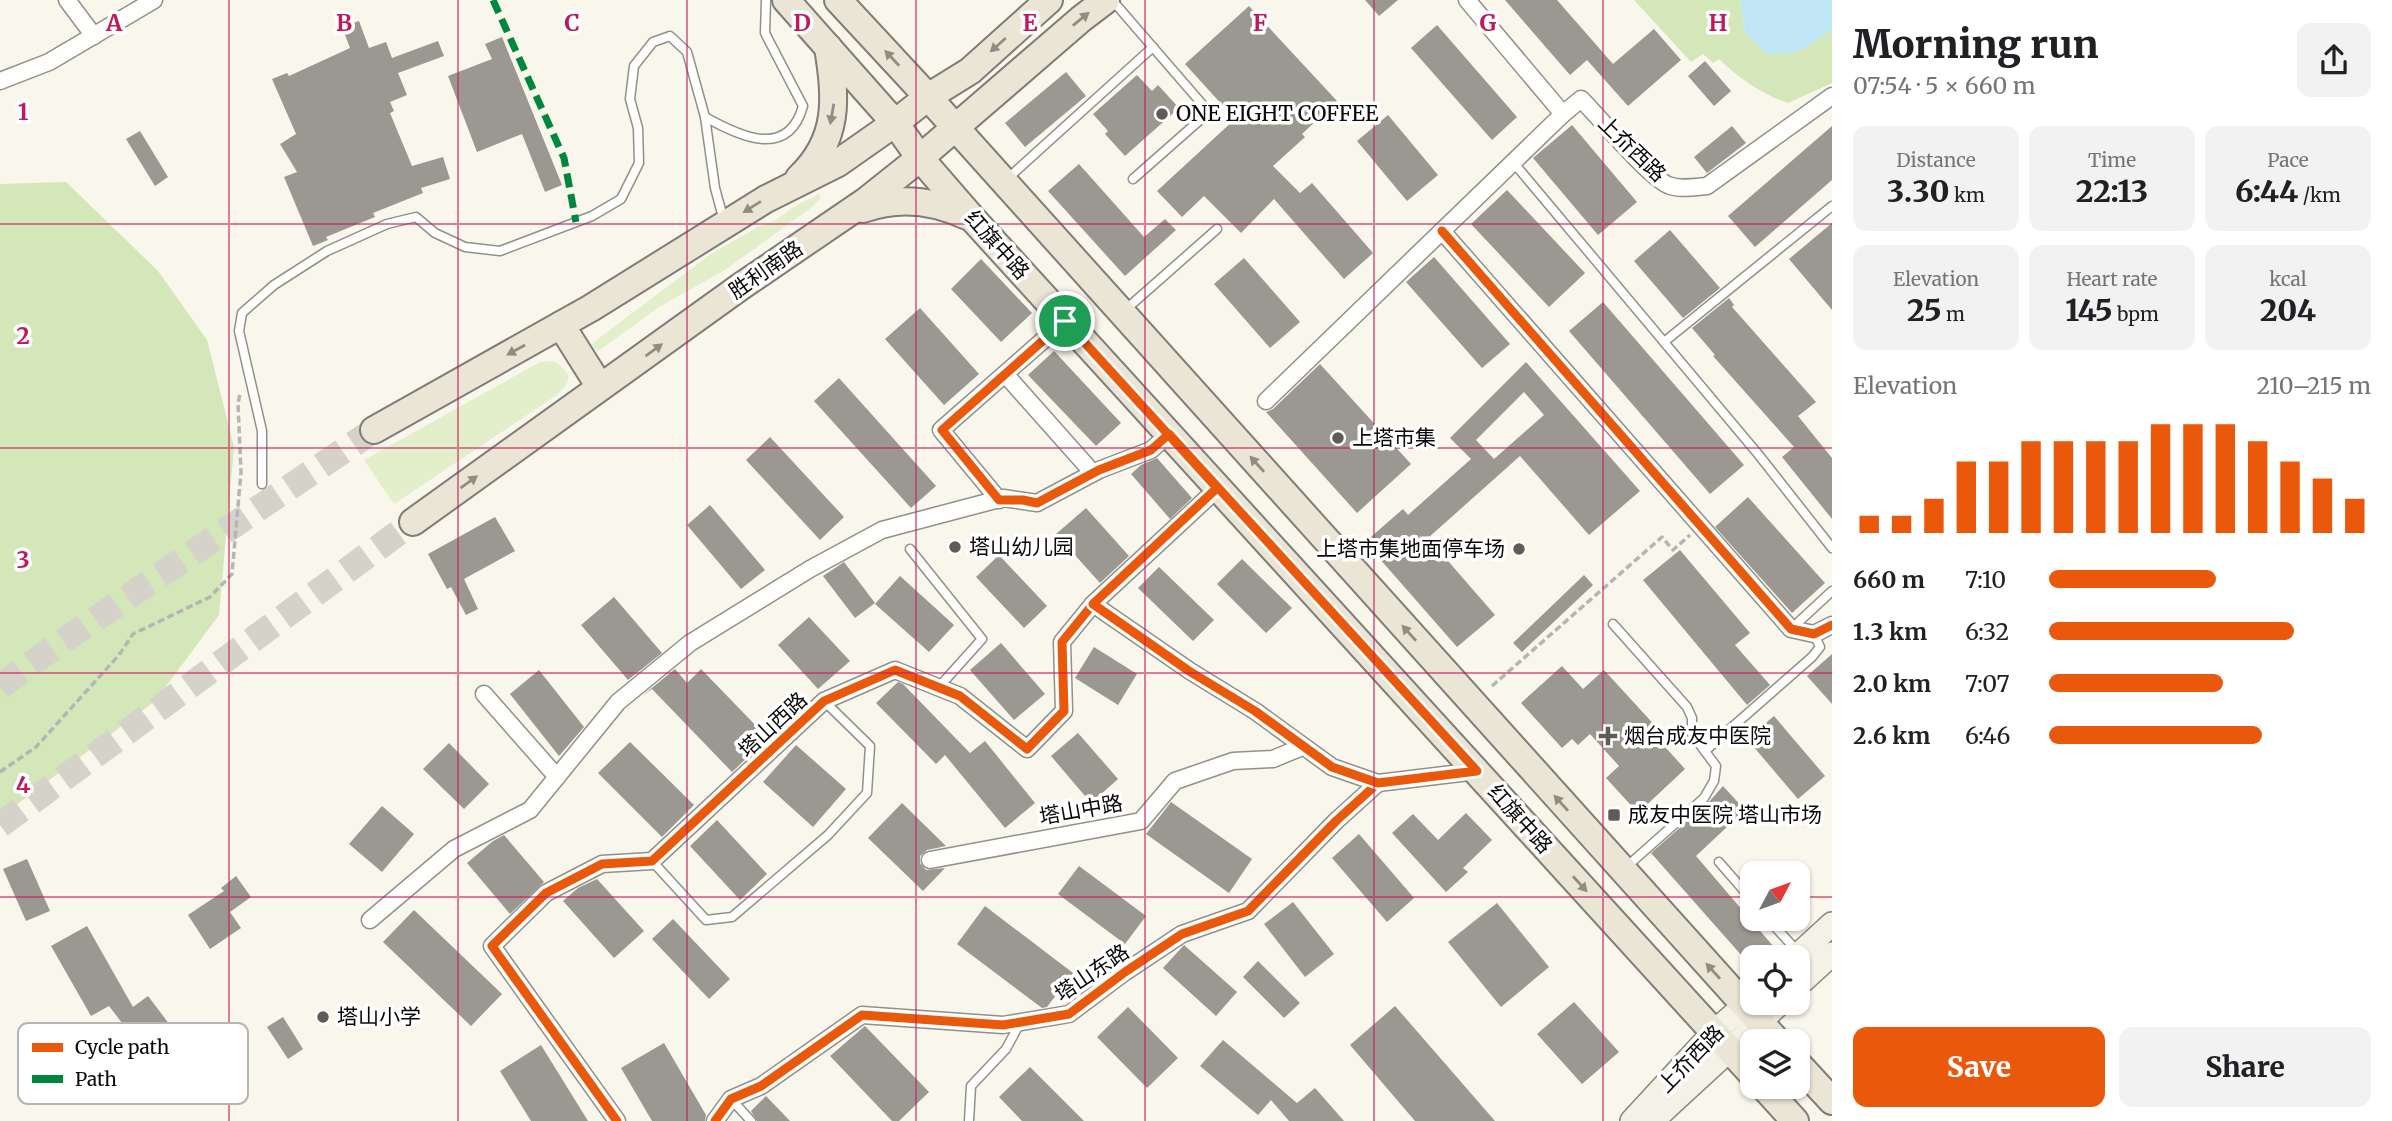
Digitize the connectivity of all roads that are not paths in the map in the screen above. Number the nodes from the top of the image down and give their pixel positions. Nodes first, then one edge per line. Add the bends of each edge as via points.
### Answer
1 (67, 0) edge
2 (154, 0) edge
3 (766, 0) edge
4 (786, 0) edge
5 (838, 0) edge
6 (1049, 0) edge
7 (1106, 0) edge
8 (1112, 0) edge
9 (1467, 0) edge
10 (94, 36) junction
11 (828, 47) junction
12 (1153, 47) junction
13 (0, 81) edge
14 (1832, 96) edge
15 (929, 97) junction
16 (1563, 114) junction
17 (705, 117) junction
18 (895, 123) junction
19 (954, 126) junction
20 (920, 158) junction
21 (1513, 162) junction
22 (1133, 179) dead end
23 (1004, 182) junction
24 (791, 185) junction
25 (1832, 206) edge
26 (842, 218) junction
27 (972, 218) junction
28 (725, 223) junction
29 (1217, 229) dead end
30 (1442, 231) junction
31 (1122, 313) junction
32 (1065, 321) junction
33 (561, 325) junction
34 (1664, 342) junction
35 (1005, 374) junction
36 (600, 387) junction
37 (1266, 401) dead end
38 (374, 430) tunnel mouth
39 (1169, 434) junction
40 (1094, 473) junction
41 (262, 484) dead end
42 (1217, 488) junction
43 (999, 500) junction
44 (413, 522) tunnel mouth
45 (1832, 548) edge
46 (909, 549) dead end
47 (1832, 592) edge
48 (1093, 604) junction
49 (1613, 624) dead end
50 (1832, 625) edge
51 (1791, 629) junction
52 (1814, 634) junction
53 (939, 688) junction
54 (484, 694) dead end
55 (824, 701) junction
56 (1301, 747) junction
57 (1705, 751) junction
58 (1477, 771) junction
59 (557, 777) junction
60 (1378, 783) junction
61 (930, 860) dead end
62 (652, 861) junction
63 (1719, 862) dead end
64 (1623, 870) junction
65 (1740, 886) edge
66 (370, 920) dead end
67 (1832, 924) edge
68 (1778, 931) edge
69 (1789, 945) edge
70 (1810, 945) edge
71 (1832, 954) edge
72 (1810, 974) edge
73 (1758, 1017) edge
74 (1020, 1023) junction
75 (1722, 1041) junction
76 (1740, 1061) edge
77 (1810, 1077) edge
78 (731, 1099) junction
79 (1774, 1099) edge
80 (1832, 1101) edge
81 (1647, 1118) edge
82 (617, 1121) edge
83 (715, 1121) edge
84 (751, 1121) edge
85 (969, 1121) edge
86 (1795, 1121) edge

1 - 10 street
2 - 10 street
3 - 17 lane via 765,33 803,106 800,116 788,132 774,140 747,137
4 - 11 main road, 红旗中路
15 -> 5 main road, 红旗中路
6 -> 15 main road via 970,71
19 -> 7 main road, 胜利南路
8 - 12 lane
9 - 16 street
10 - 13 street via 49,62
11 - 18 main road, 红旗中路
11 -> 24 main road via 834,84 832,120 818,156
12 - 22 lane via 1209,112
12 - 23 lane
14 - 16 street, 上夼西路 via 1707,186 1683,188 1667,184 1651,172 1581,99
15 - 18 main road
15 - 19 main road, 红旗中路
16 - 21 street
17 - 28 lane
17 - 41 lane via 687,52 670,36 653,42 634,66 631,99 639,163 621,199 592,216 500,251 465,247 435,233 416,217 387,224 327,251 274,285 242,313 239,331 262,431
18 - 20 main road, 红旗中路
18 - 24 main road via 838,163
19 - 20 main road, 胜利南路
19 - 23 main road, 红旗中路
20 - 26 main road, 胜利南路
20 - 27 main road, 红旗中路
21 - 30 street
21 - 34 lane
23 - 31 main road, 红旗中路
24 -> 28 main road
25 - 34 lane
26 - 27 main road via 885,201 939,204
36 -> 26 main road, 胜利南路
27 - 32 main road, 红旗中路
28 - 33 main road
29 - 31 lane
30 - 37 street
30 - 51 street
64 -> 31 main road, 红旗中路
32 - 35 street
32 - 39 main road, 红旗中路
33 - 36 main road
33 -> 38 main road
34 - 45 lane
35 - 40 street
35 - 43 street via 942,430
44 -> 36 main road, 胜利南路
39 - 40 street via 1151,450
39 - 42 main road, 红旗中路
40 - 43 street via 1037,503
42 - 48 street, 塔山西路
42 - 58 main road, 红旗中路
43 - 59 street via 881,530 690,643 618,702
46 - 53 lane via 982,639
47 - 51 lane
48 - 53 street, 塔山西路 via 1062,642 1064,710 1027,749 960,696
48 - 56 street via 1255,711
49 - 57 lane via 1687,707 1692,734
50 - 52 street
51 - 52 street
52 - 57 lane via 1820,648 1812,657
53 - 55 street, 塔山西路 via 895,670
54 - 59 street
55 - 62 street, 塔山西路
55 - 62 lane via 870,746 867,793 828,835 732,917 706,920
56 - 60 street via 1332,767
56 - 61 street, 塔山中路 via 1273,760 1233,761 1175,781 1141,821
57 - 64 lane via 1716,766 1704,798
58 - 60 street
58 -> 75 main road, 红旗中路
59 - 66 street via 530,810 454,849
60 - 74 street, 塔山东路 via 1248,911 1182,934 1069,1014
62 - 82 street via 602,864 557,887 492,946
63 - 65 lane
73 -> 64 main road, 红旗中路
67 - 70 street
68 - 69 lane
71 - 72 street
73 - 75 street, 上夼西路
74 - 78 street, 塔山东路 via 862,1015 761,1086
74 - 85 lane via 1006,1049 971,1086
75 - 76 main road, 红旗中路
75 - 81 street, 上夼西路
77 - 80 main road
78 - 83 street, 塔山东路
78 - 84 lane
79 - 86 main road

